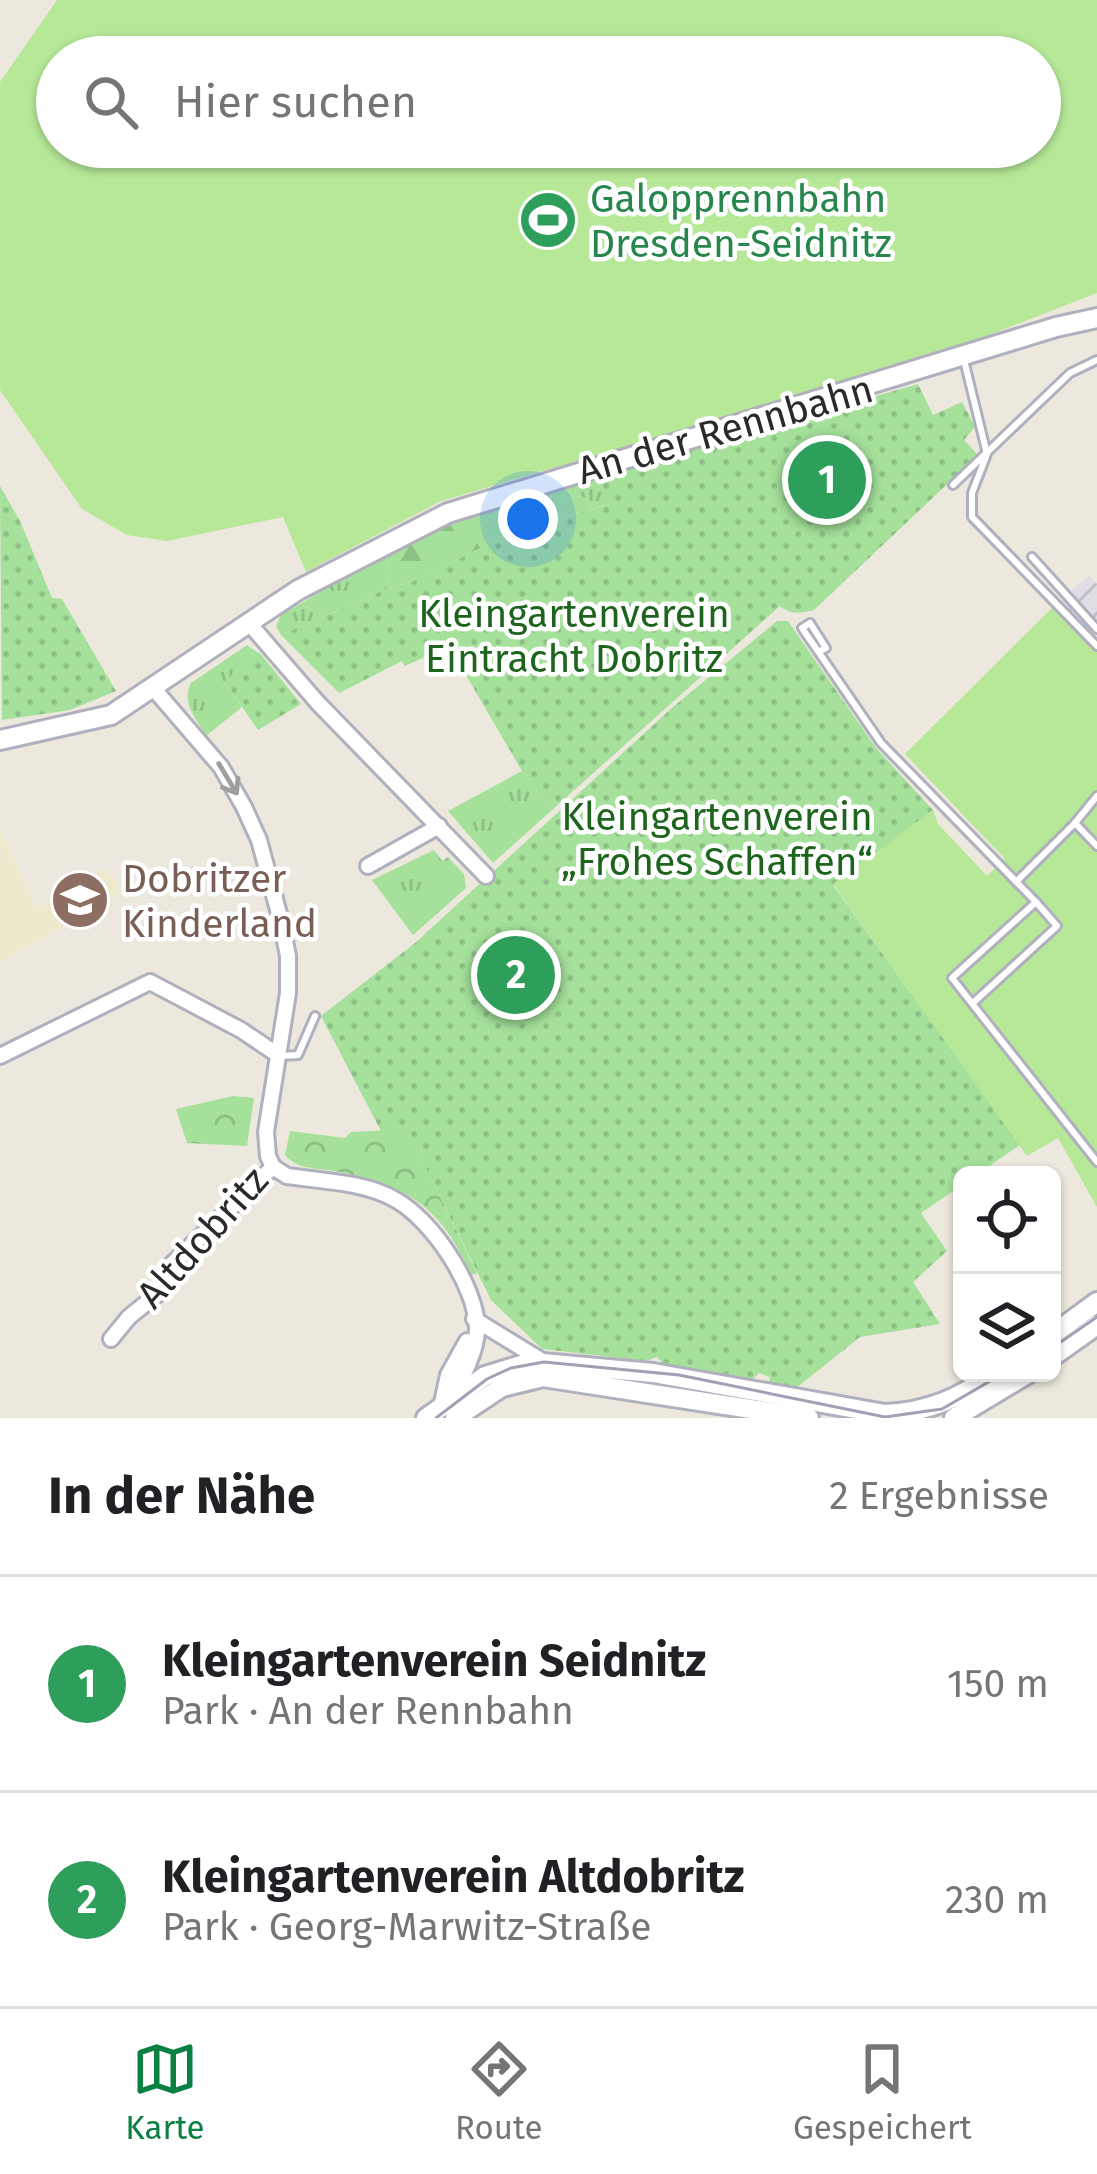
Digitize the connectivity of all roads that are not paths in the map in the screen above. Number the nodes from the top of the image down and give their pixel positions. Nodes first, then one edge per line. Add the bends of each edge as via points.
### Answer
1 (1097, 306) edge
2 (1097, 318) edge
3 (1056, 327) junction
4 (964, 357) junction
5 (1097, 360) edge
6 (987, 454) junction
7 (953, 485) dead end
8 (1032, 557) dead end
9 (248, 622) junction
10 (1097, 628) edge
11 (1097, 646) edge
12 (820, 651) junction
13 (154, 689) junction
14 (0, 740) edge
15 (1097, 796) edge
16 (1076, 823) junction
17 (439, 826) junction
18 (1097, 846) edge
19 (368, 866) dead end
20 (486, 876) dead end
21 (1016, 881) junction
22 (1036, 902) junction
23 (974, 1002) junction
24 (315, 1016) dead end
25 (278, 1055) junction
26 (0, 1056) edge
27 (1097, 1162) edge
28 (273, 1167) junction
29 (1097, 1302) edge
30 (474, 1319) junction
31 (1097, 1325) edge
32 (1061, 1328) edge
33 (110, 1339) dead end
34 (1061, 1351) edge
35 (544, 1362) junction
36 (981, 1382) edge
37 (1014, 1382) edge
38 (445, 1413) edge
39 (426, 1418) edge
40 (809, 1418) edge
41 (954, 1418) edge

1 - 3 main road, An der Rennbahn
2 - 3 main road, An der Rennbahn
3 - 4 main road, An der Rennbahn
4 - 6 lane
4 - 9 main road, An der Rennbahn via 448,513
5 - 6 lane via 1070,373
6 - 7 lane
6 - 11 lane via 972,517
8 - 10 lane
9 - 13 main road, An der Rennbahn
9 - 17 street
12 - 12 lane via 802,628 810,623 826,648
12 - 21 lane via 880,743
13 - 14 main road, An der Rennbahn via 111,715
13 -> 25 street, Altdobritz via 221,767 259,840 288,956
15 - 16 lane
16 - 18 lane
16 - 21 lane
17 - 19 street
17 - 20 street
21 - 22 lane
22 - 23 lane via 1058,926
22 - 23 lane via 952,978
23 - 27 lane
24 - 25 lane via 298,1055
25 - 26 street via 150,982
25 - 28 street, Altdobritz via 266,1132
28 - 30 street via 390,1196 418,1214 453,1259
28 - 33 street, Altdobritz via 171,1265 165,1288
29 - 32 main road
30 - 35 street
30 - 38 street via 448,1375
31 - 34 main road
35 - 36 main road via 885,1414 944,1405
35 - 38 main road via 497,1370
37 - 41 main road
38 - 39 main road
38 - 40 main road via 543,1377

